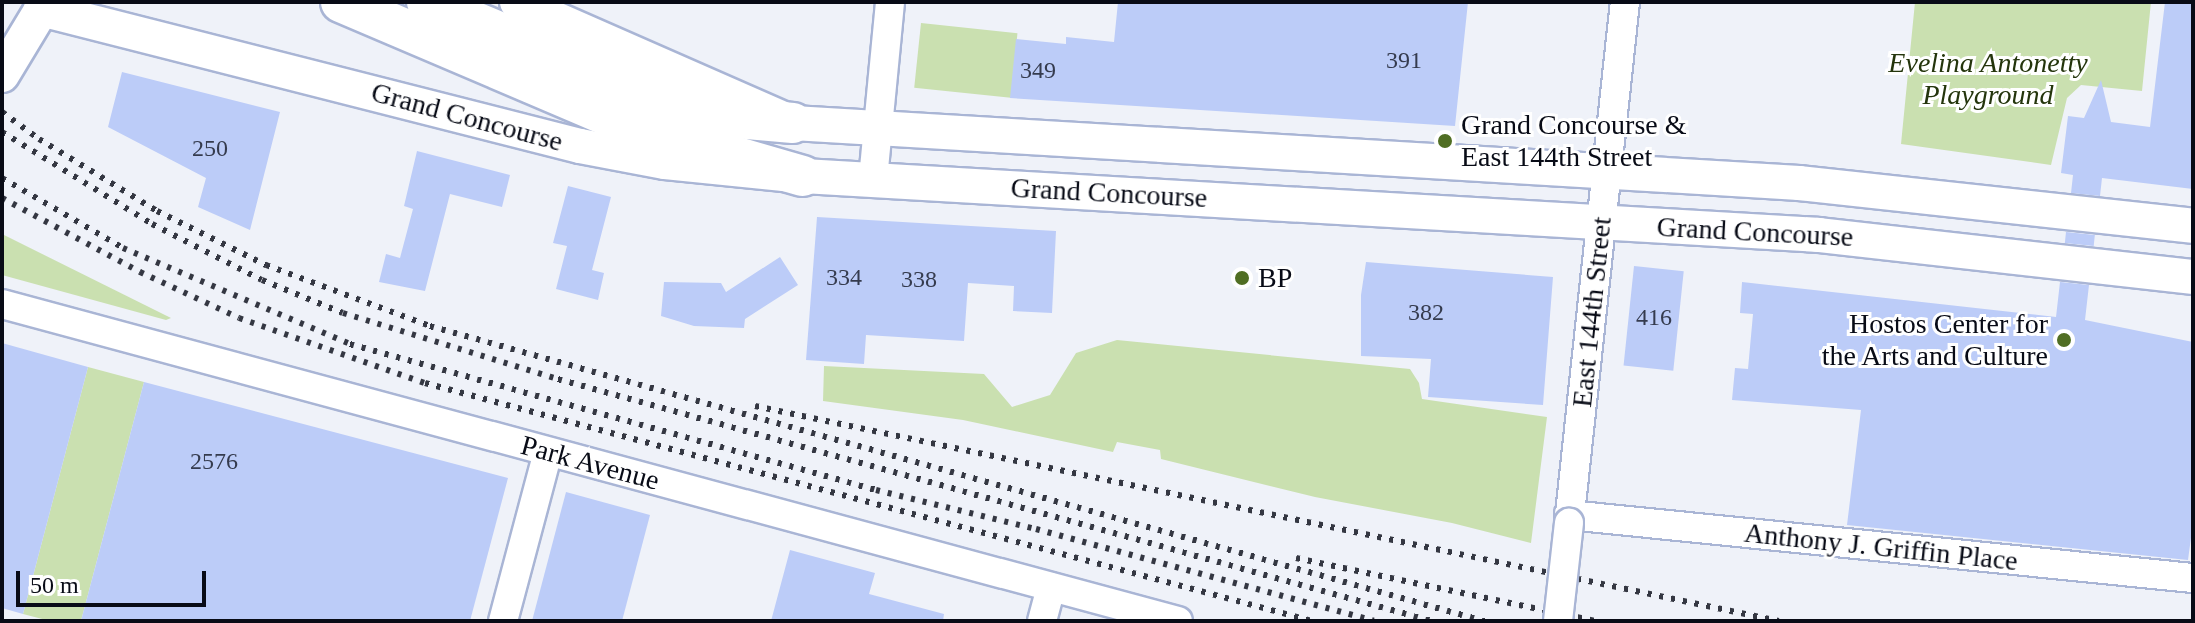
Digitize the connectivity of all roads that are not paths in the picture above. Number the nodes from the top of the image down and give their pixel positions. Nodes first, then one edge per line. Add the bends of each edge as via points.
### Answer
1 (341, 2) edge
2 (427, 2) edge
3 (517, 2) edge
4 (890, 2) edge
5 (1625, 2) edge
6 (43, 4) edge
7 (2, 75) edge
8 (793, 123) junction
9 (878, 128) junction
10 (1607, 170) junction
11 (803, 176) junction
12 (873, 179) junction
13 (1602, 223) junction
14 (2193, 226) edge
15 (2193, 277) edge
16 (2, 304) edge
17 (548, 452) junction
18 (1569, 519) junction
19 (2193, 578) edge
20 (1051, 587) junction
21 (503, 621) edge
22 (1042, 621) edge
23 (1178, 621) edge
24 (1558, 621) edge

1 - 11 highway via 627,123
2 - 8 highway via 663,100 736,118
3 - 8 main road, Grand Concourse
4 - 9 street
5 - 10 street, East 144th Street
6 - 7 main road
6 - 11 main road, Grand Concourse via 580,146 665,162
8 - 9 main road, Grand Concourse
9 - 10 main road, Grand Concourse
9 - 12 street
10 - 13 street, East 144th Street
10 - 14 main road, Grand Concourse via 1932,195
11 - 12 main road, Grand Concourse
12 - 13 main road, Grand Concourse
13 - 15 main road, Grand Concourse via 1860,238
13 - 18 street, East 144th Street
16 - 17 street, Park Avenue
17 - 20 street, Park Avenue
17 - 21 street
18 - 19 street, Anthony J. Griffin Place
18 - 24 street, East 144th Street, bridge
20 - 22 street
20 - 23 street, Park Avenue

